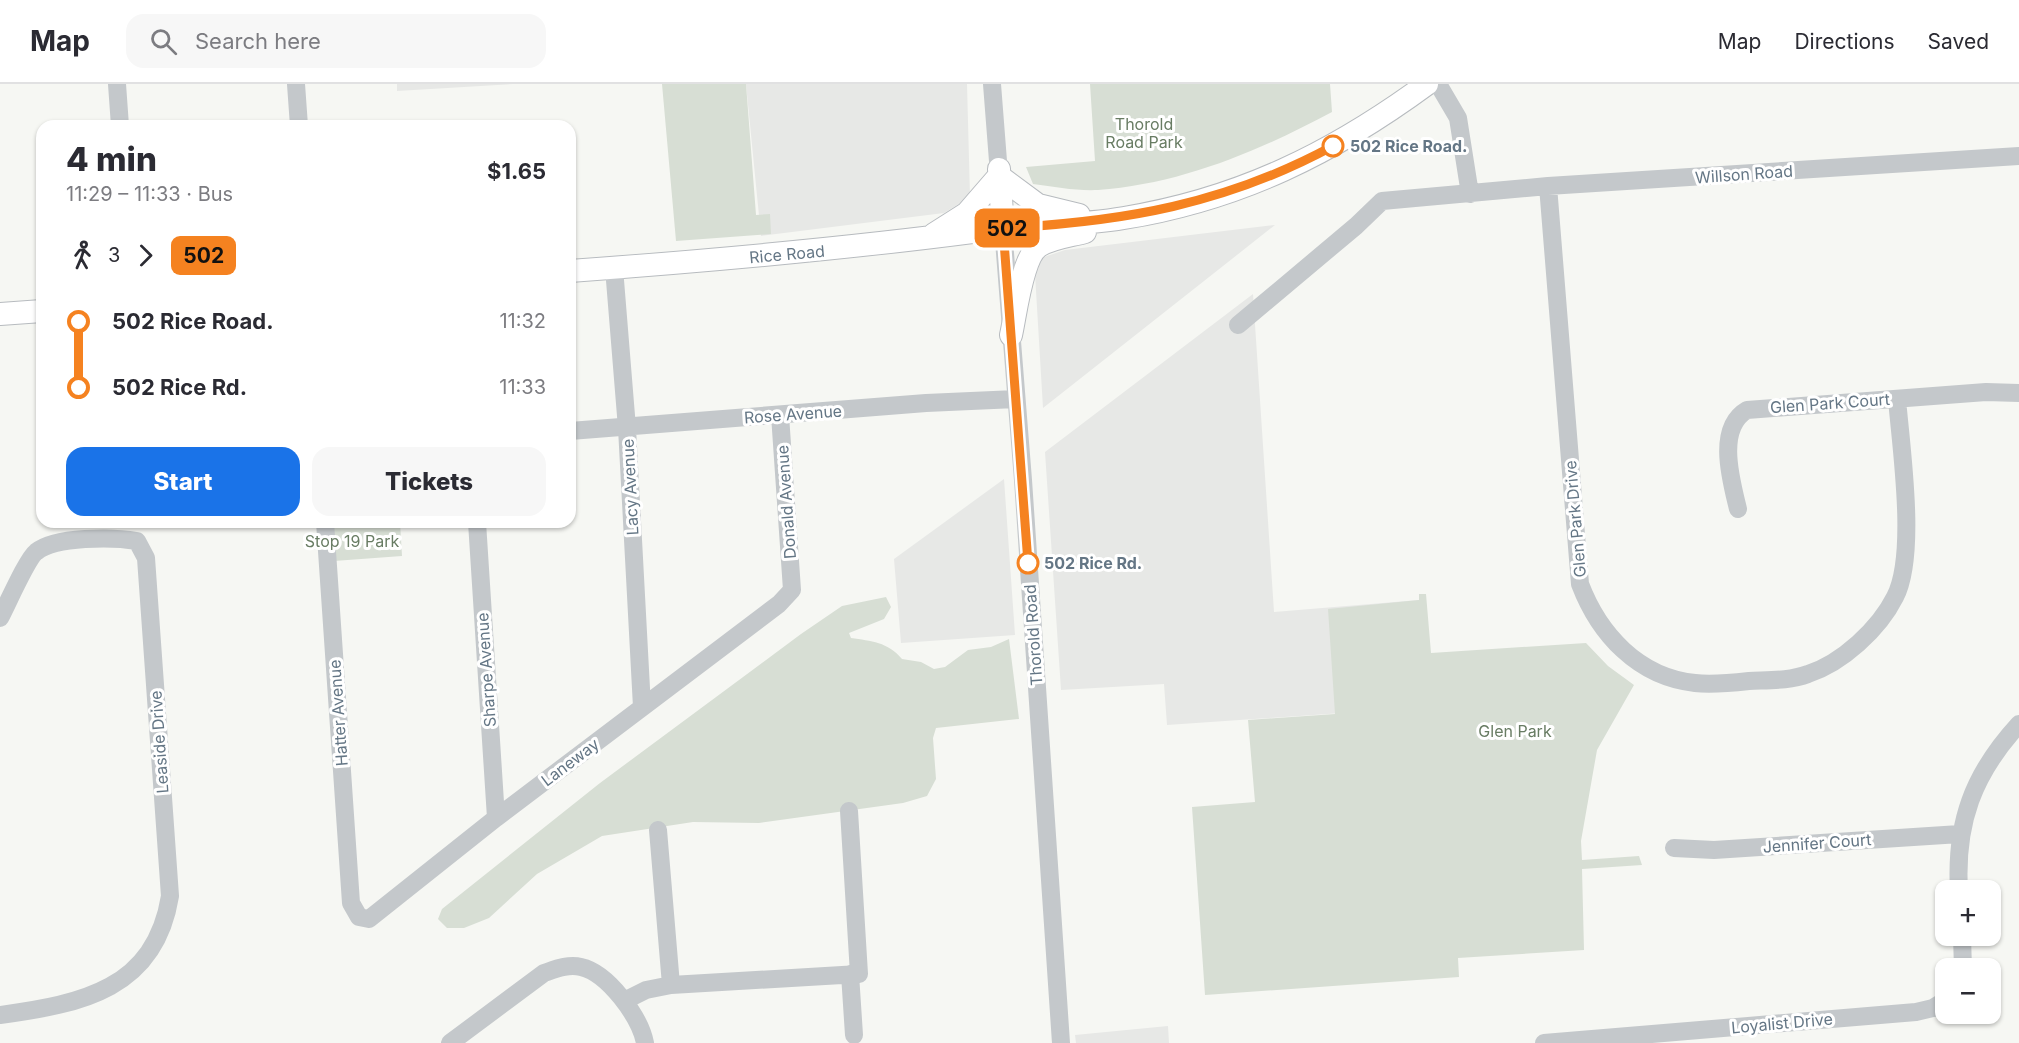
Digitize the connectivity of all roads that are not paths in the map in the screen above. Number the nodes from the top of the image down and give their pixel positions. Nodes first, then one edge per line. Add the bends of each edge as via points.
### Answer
1 (117, 84) edge
2 (296, 84) edge
3 (993, 84) edge
4 (1427, 84) edge
5 (1438, 84) edge
6 (120, 120) edge
7 (299, 120) edge
8 (2019, 156) edge
9 (999, 168) junction
10 (1548, 186) junction
11 (1470, 194) junction
12 (1122, 218) junction
13 (1003, 228) junction
14 (928, 238) junction
15 (614, 268) junction
16 (576, 271) edge
17 (36, 311) edge
18 (0, 314) edge
19 (1239, 325) dead end
20 (1011, 335) junction
21 (2019, 393) edge
22 (1016, 399) junction
23 (1898, 399) junction
24 (780, 414) junction
25 (627, 428) junction
26 (576, 431) edge
27 (1738, 508) dead end
28 (326, 528) edge
29 (477, 528) edge
30 (792, 590) joint
31 (0, 618) edge
32 (642, 707) junction
33 (2019, 724) edge
34 (849, 812) dead end
35 (496, 818) junction
36 (658, 830) dead end
37 (1960, 834) junction
38 (1674, 848) dead end
39 (1959, 880) edge
40 (351, 903) joint
41 (850, 974) junction
42 (671, 985) junction
43 (624, 1001) junction
44 (1935, 1007) edge
45 (0, 1016) edge
46 (854, 1035) dead end
47 (450, 1043) edge
48 (645, 1043) edge
49 (1061, 1043) edge
50 (1544, 1043) edge

1 - 6 street
2 - 7 street
3 - 9 street, Thorold Road
4 - 12 main road via 1353,135 1301,164 1196,203
5 - 11 street via 1458,118
8 - 10 street, Willson Road
9 - 12 main road via 1044,207 1072,214
9 - 13 main road, Thorold Road
9 - 14 main road via 967,213
10 - 11 street, Willson Road
10 - 23 street, Glen Park Drive via 1580,584 1606,633 1649,669 1670,678 1709,684 1793,678 1829,664 1875,626 1896,596 1906,561
11 - 19 street, Willson Road via 1382,201
12 - 13 main road, Rice Road
12 - 20 main road via 1040,245 1032,252 1024,268
13 - 14 main road, Rice Road
13 - 20 street, Thorold Road
14 - 15 main road, Rice Road via 816,252
15 - 16 main road, Rice Road
15 - 25 street, Lacy Avenue
17 - 18 main road
20 - 22 street, Thorold Road
21 - 23 street, Glen Park Court
22 - 24 street, Rose Avenue
22 - 49 street, Thorold Road
23 - 27 street, Glen Park Court via 1743,413 1733,424 1730,439 1730,469
24 - 25 street, Rose Avenue
24 - 30 street, Donald Avenue
25 - 26 street, Rose Avenue
25 - 32 street, Lacy Avenue
28 - 40 street, Hatter Avenue
29 - 35 street, Sharpe Avenue
30 - 32 street, Laneway via 779,604
31 - 45 street, Leaside Drive via 35,552 56,543 114,537 137,541 146,558 170,896 166,923 156,945 143,962 108,988 56,1008
32 - 35 street, Laneway
33 - 37 street via 1981,774
34 - 41 street via 859,974
35 - 40 street, Laneway via 369,919 359,918
36 - 42 street
37 - 38 street, Jennifer Court via 1714,850
37 - 39 street
41 - 42 street
41 - 46 street
42 - 43 street via 646,990
43 - 47 street via 597,974 581,967 562,966 544,973
43 - 48 street via 643,1032
44 - 50 street, Loyalist Drive via 1907,1013

